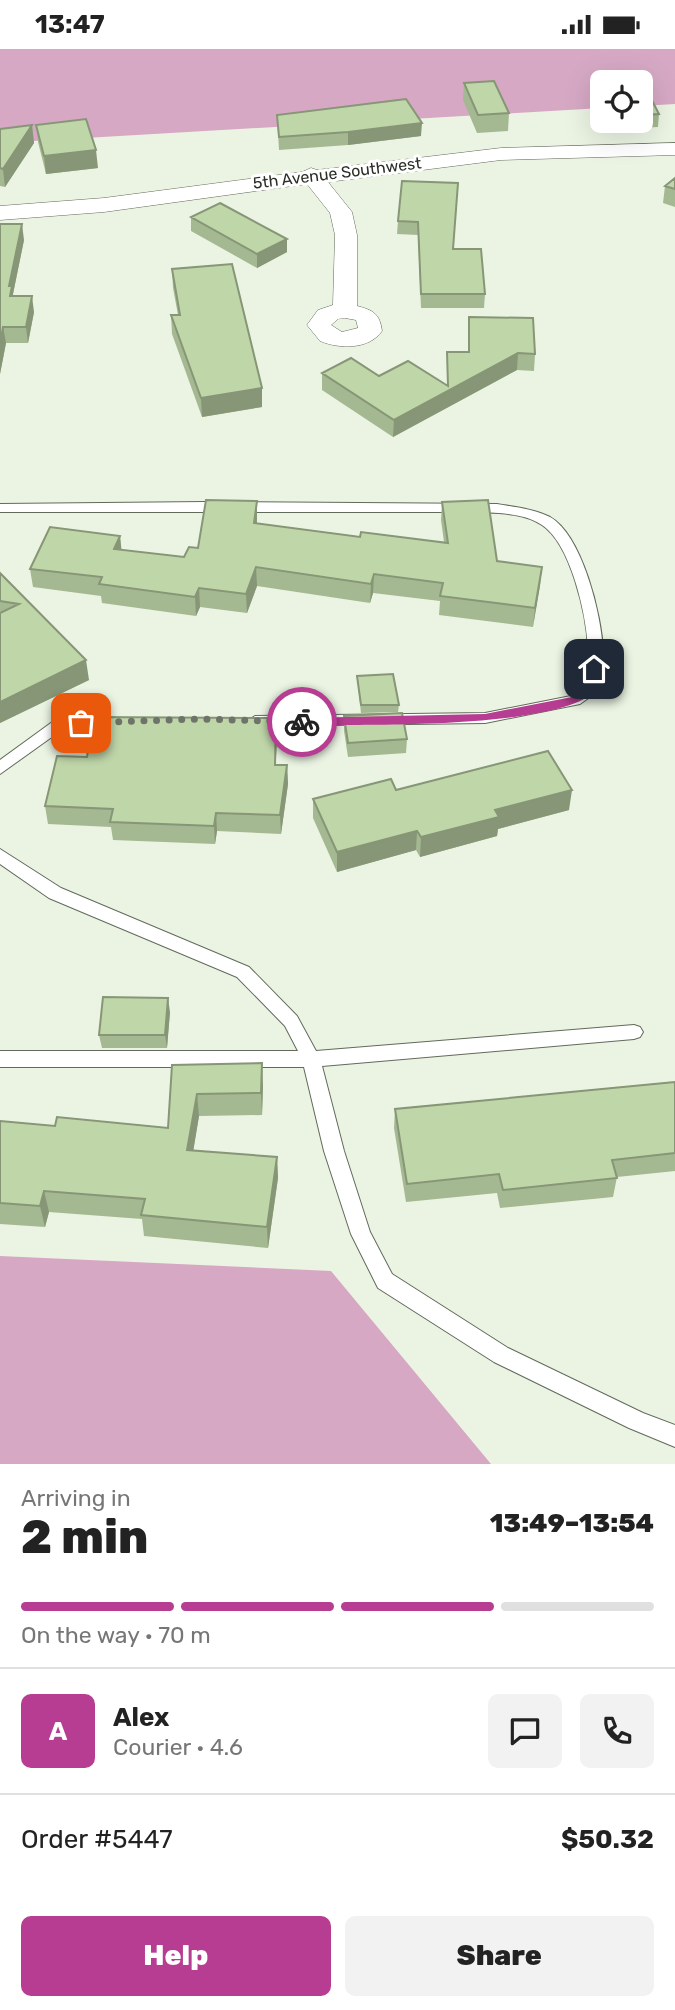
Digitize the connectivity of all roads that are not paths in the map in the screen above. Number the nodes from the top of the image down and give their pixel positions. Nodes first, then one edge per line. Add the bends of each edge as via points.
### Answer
1 (675, 149) edge
2 (311, 175) junction
3 (0, 213) edge
4 (345, 311) dead end
5 (0, 508) edge
6 (238, 720) edge
7 (135, 722) edge
8 (0, 768) edge
9 (0, 855) edge
10 (634, 1032) dead end
11 (0, 1059) edge
12 (311, 1059) junction
13 (675, 1436) edge

1 - 2 street, 5th Avenue Southwest via 501,154
2 - 3 street, 5th Avenue Southwest via 104,205
2 - 4 street via 341,212 346,235
5 - 6 lane via 501,508 547,521 562,535 579,570 596,649 593,689 575,700 485,718
7 - 8 lane via 60,724
9 - 12 lane via 55,893 243,972 290,1021
10 - 12 lane
11 - 12 lane
12 - 13 lane via 361,1234 385,1281 501,1355

